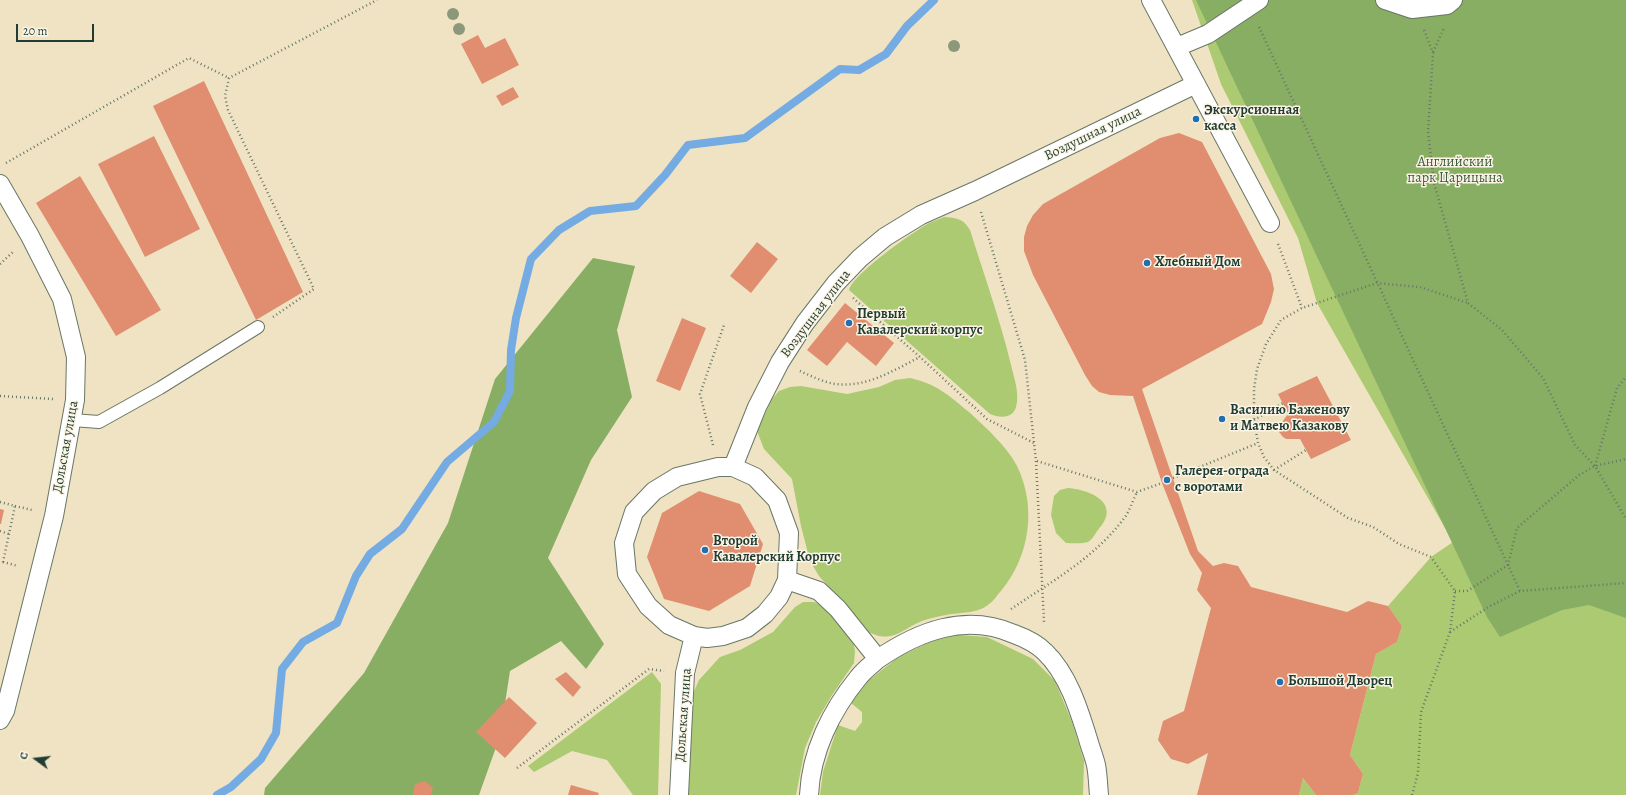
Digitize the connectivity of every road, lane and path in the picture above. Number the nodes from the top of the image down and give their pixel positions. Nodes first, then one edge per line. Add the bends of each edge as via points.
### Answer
1 (377, 0) edge
2 (1385, 0) edge
3 (1454, 0) edge
4 (1152, 3) edge
5 (1254, 4) edge
6 (1412, 9) junction
7 (1177, 47) junction
8 (229, 78) junction
9 (1196, 84) junction
10 (0, 166) edge
11 (0, 184) edge
12 (975, 191) junction
13 (1270, 223) joint
14 (836, 283) junction
15 (1377, 283) junction
16 (1468, 303) junction
17 (1302, 308) junction
18 (724, 325) dead end
19 (258, 327) joint
20 (920, 357) junction
21 (780, 362) junction
22 (1626, 377) edge
23 (0, 396) edge
24 (75, 400) junction
25 (1283, 403) dead end
26 (72, 420) junction
27 (1254, 420) junction
28 (1035, 443) junction
29 (1258, 443) junction
30 (1306, 450) dead end
31 (1626, 459) edge
32 (1036, 461) junction
33 (1595, 466) junction
34 (726, 467) junction
35 (1274, 470) junction
36 (1173, 478) dead end
37 (1162, 483) dead end
38 (1137, 492) junction
39 (0, 502) edge
40 (1626, 519) edge
41 (0, 531) edge
42 (9, 534) junction
43 (0, 561) edge
44 (1508, 565) junction
45 (787, 580) junction
46 (1626, 583) edge
47 (1042, 588) junction
48 (1454, 591) junction
49 (1520, 591) junction
50 (988, 625) junction
51 (1450, 632) junction
52 (694, 636) junction
53 (1046, 652) junction
54 (878, 659) junction
55 (685, 673) junction
56 (0, 720) edge
57 (517, 768) dead end
58 (679, 795) edge
59 (809, 795) edge
60 (1099, 795) edge
61 (1412, 795) edge

1 - 8 path
2 - 6 street
3 - 6 street via 1447,5
4 - 7 street
5 - 7 street via 1208,34
5 - 15 path
6 - 16 path via 1423,27 1433,53 1428,132 1434,183
7 - 9 street
8 - 10 path via 189,58
8 - 19 path via 225,96 228,110 314,289
9 - 12 street, Воздушная улица
9 - 13 street
11 - 24 street, Дольская улица via 62,299 76,357
12 - 14 street, Воздушная улица via 921,215 885,237
12 - 28 path via 1025,360
13 - 17 path
14 - 20 path
14 - 21 street, Воздушная улица via 805,323
15 - 16 path via 1420,286
15 - 17 path
15 - 44 path
16 - 33 path via 1502,330 1544,378 1575,445
17 - 27 path via 1282,320 1266,344 1257,369
18 - 34 path via 700,394
19 - 26 lane via 160,388 99,422
20 - 21 path via 877,379 854,384 836,384 817,379
20 - 28 path via 987,419
21 - 34 street, Воздушная улица
22 - 33 path via 1617,388
23 - 24 path
24 - 26 street, Дольская улица
25 - 27 path
26 - 56 street, Дольская улица via 54,516 5,711
27 - 29 path
28 - 32 path
29 - 35 path
29 - 36 path
30 - 35 path
31 - 33 path
32 - 38 path
32 - 47 path
33 - 40 path
33 - 44 path via 1579,475 1517,528
34 - 45 street via 755,477 777,500 789,533
34 - 52 street via 677,477 654,491 634,512 624,543 627,574 648,606 669,625
35 - 48 path via 1348,518 1373,527 1399,544 1431,557
37 - 38 path
38 - 47 path via 1126,516 1104,542
39 - 42 path via 15,506
41 - 42 path
42 - 43 path via 3,562
44 - 48 path via 1467,591
44 - 49 path
45 - 52 street via 779,597 765,614 746,628 723,636
45 - 54 street via 819,591 838,609
46 - 49 path
47 - 50 path
47 - 53 path
48 - 51 path
49 - 51 path via 1490,606
50 - 53 street via 1026,639
50 - 54 street via 967,624 940,628 897,646
51 - 61 path via 1421,712 1418,773
52 - 55 street, Дольская улица
53 - 60 street via 1064,677 1078,706 1096,765
54 - 59 street via 854,683 820,739 810,779
55 - 57 path via 649,669
55 - 58 street, Дольская улица

